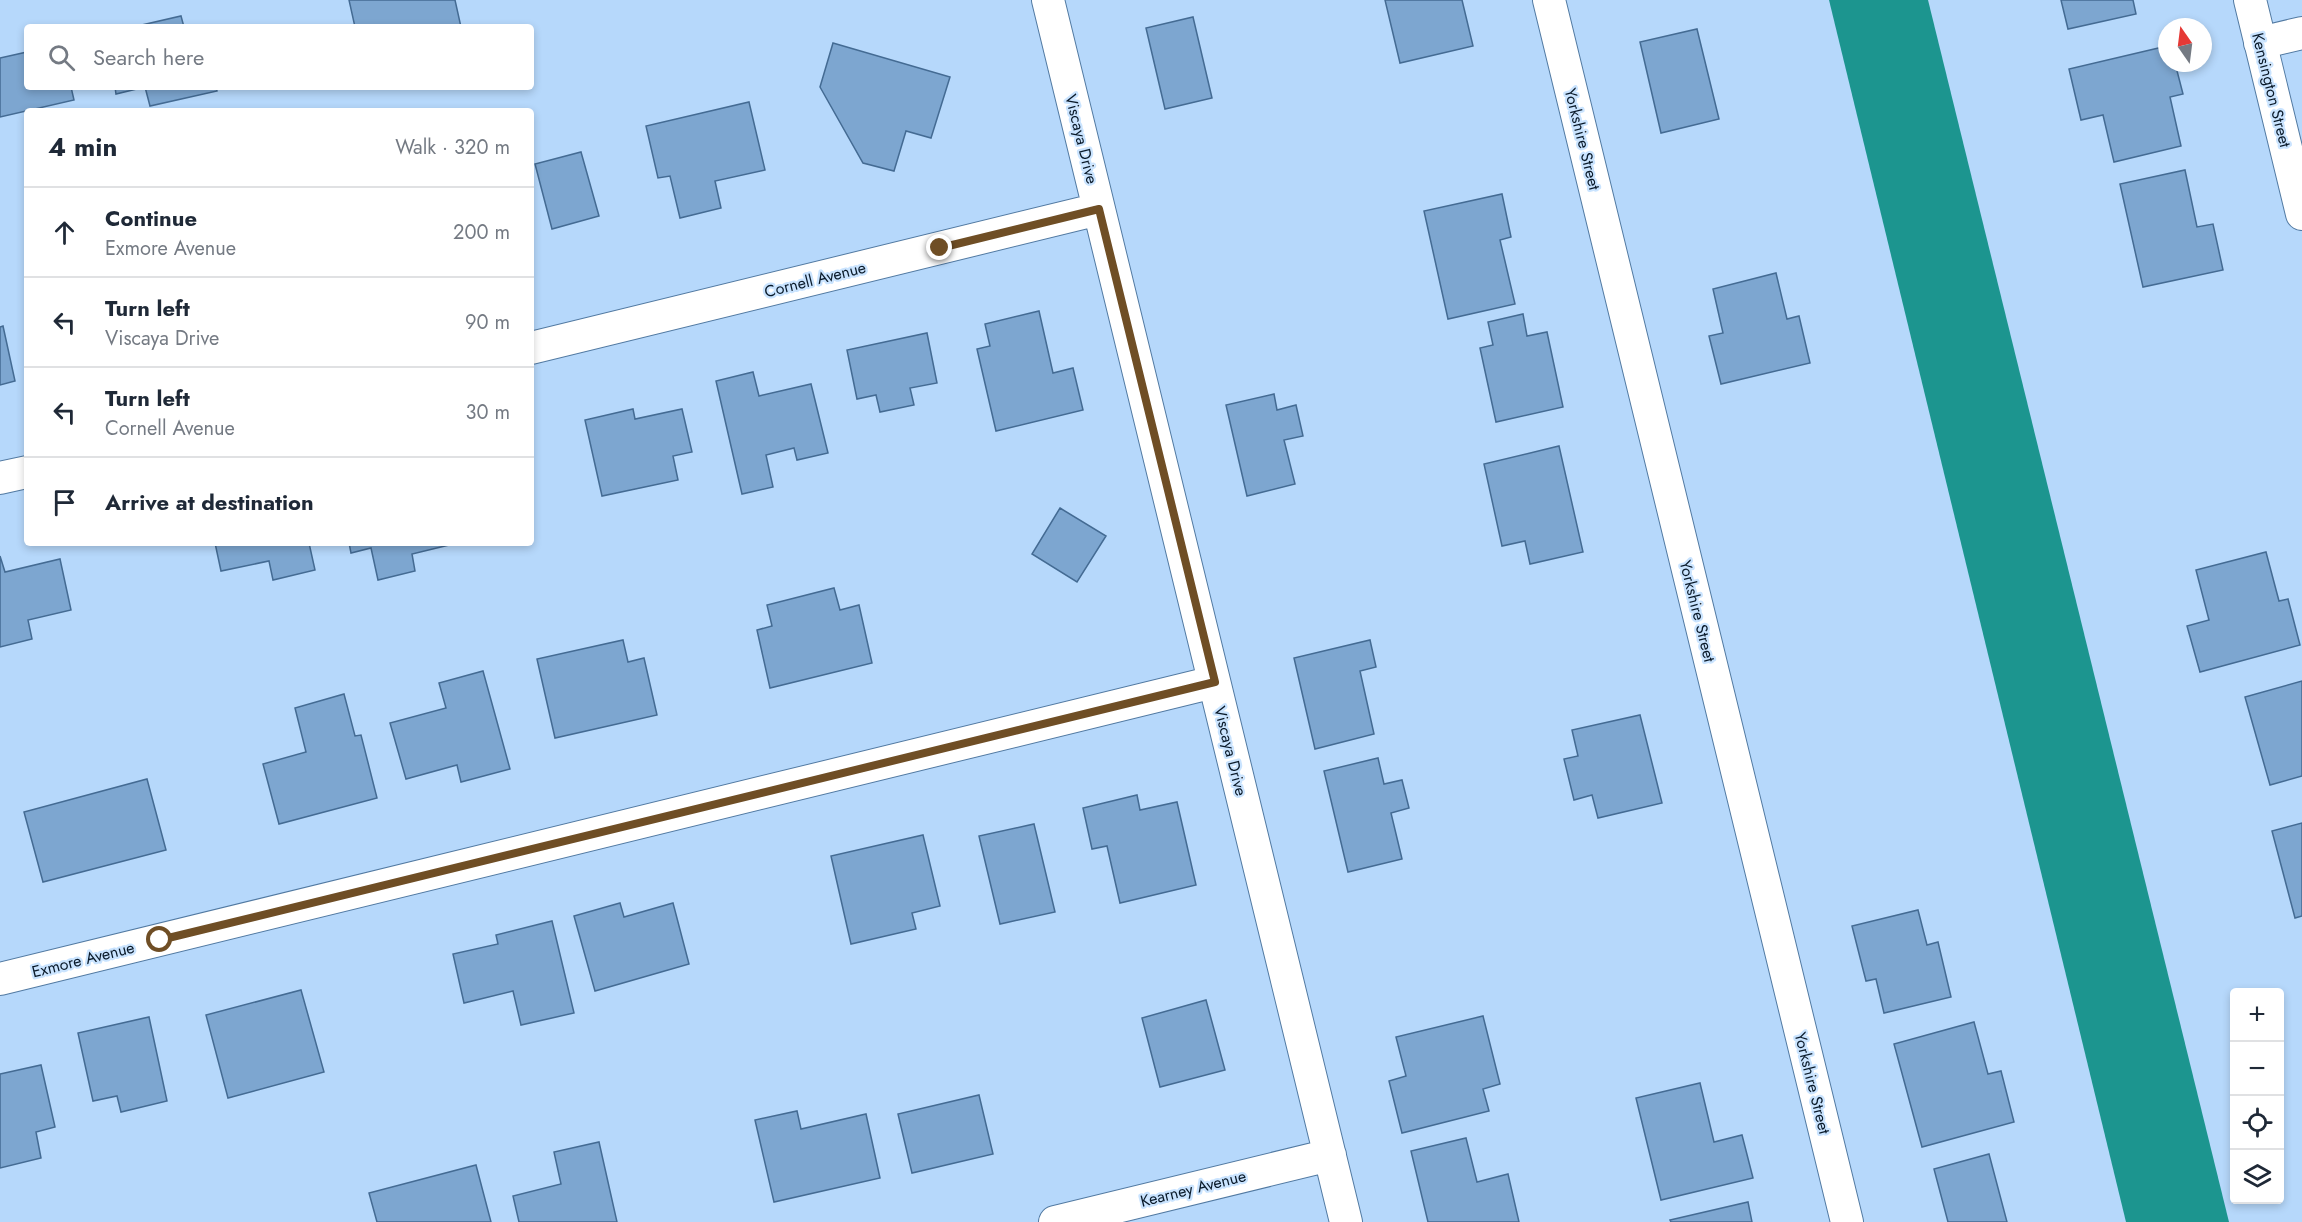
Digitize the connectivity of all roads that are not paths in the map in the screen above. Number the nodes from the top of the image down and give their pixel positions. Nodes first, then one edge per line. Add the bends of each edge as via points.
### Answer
1 (1048, 0) edge
2 (1549, 0) edge
3 (2250, 0) edge
4 (2302, 33) edge
5 (2260, 43) junction
6 (1099, 209) junction
7 (2302, 214) edge
8 (534, 347) edge
9 (24, 473) edge
10 (0, 478) edge
11 (1215, 682) junction
12 (0, 980) edge
13 (1330, 1155) junction
14 (1055, 1222) edge
15 (1346, 1222) edge
16 (1847, 1222) edge

1 - 6 street, Viscaya Drive
2 - 16 street, Yorkshire Street
3 - 5 street, Kensington Street
4 - 5 street
5 - 7 street, Kensington Street
6 - 8 street, Cornell Avenue
6 - 11 street, Viscaya Drive
9 - 10 street
11 - 12 street, Exmore Avenue
11 - 13 street, Viscaya Drive
13 - 14 street, Kearney Avenue
13 - 15 street, Viscaya Drive

